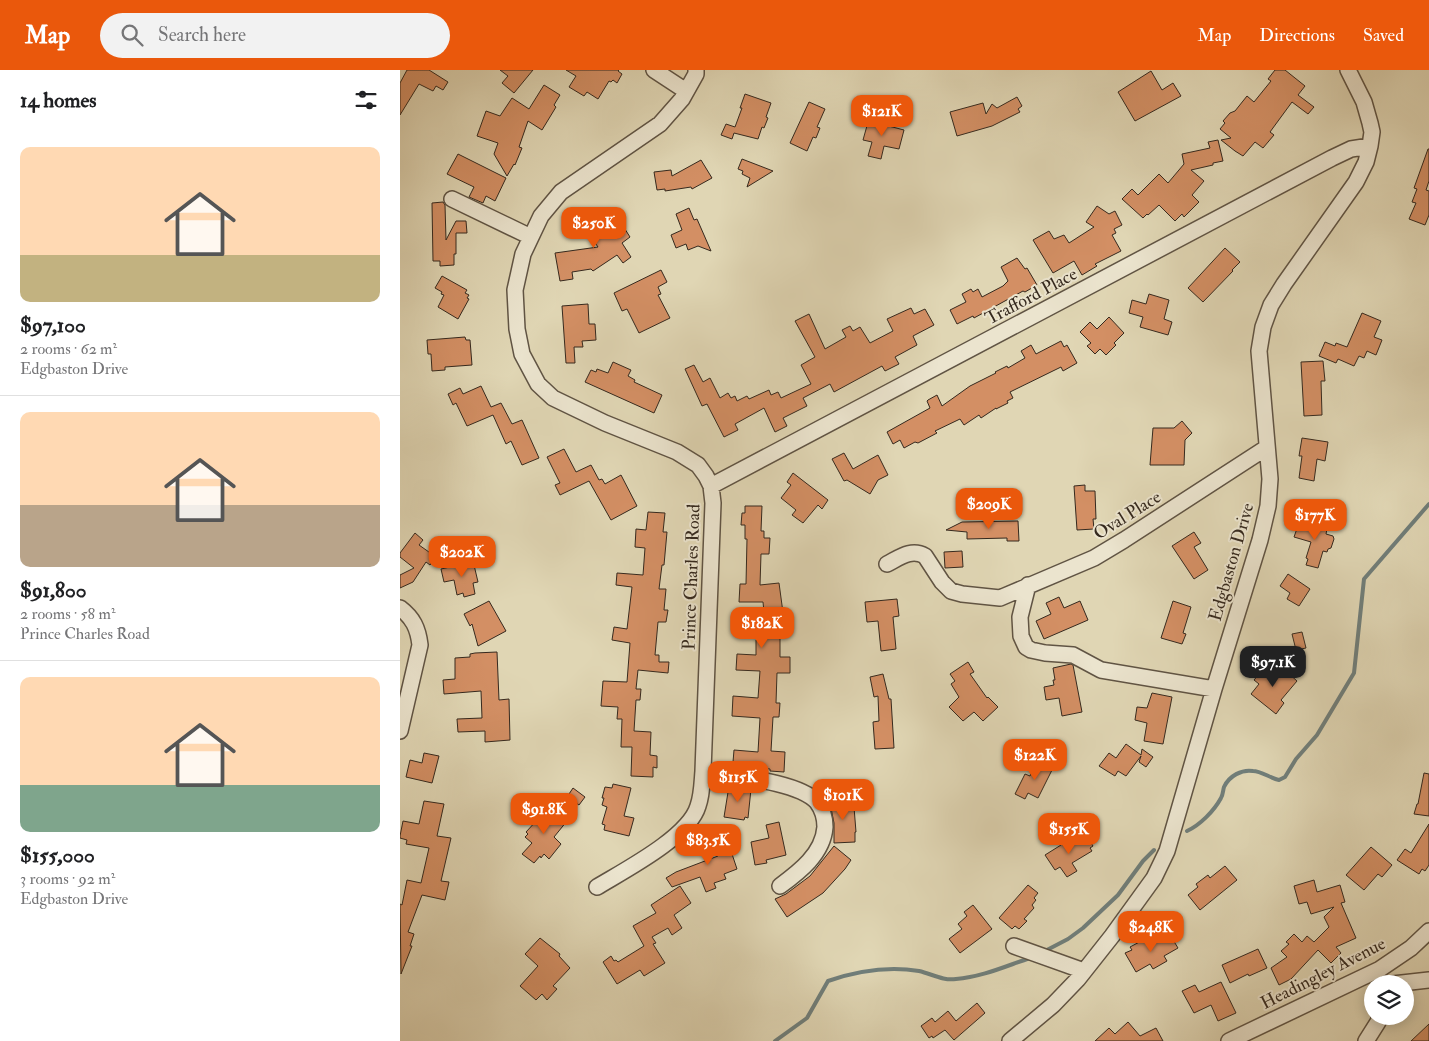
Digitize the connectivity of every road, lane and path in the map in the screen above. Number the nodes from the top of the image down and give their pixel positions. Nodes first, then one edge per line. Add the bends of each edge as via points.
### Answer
1 (654, 70) edge
2 (696, 70) edge
3 (1348, 70) edge
4 (686, 91) junction
5 (1370, 146) junction
6 (452, 198) dead end
7 (531, 238) junction
8 (1266, 448) junction
9 (711, 486) junction
10 (887, 564) dead end
11 (1028, 585) junction
12 (400, 608) edge
13 (1214, 689) junction
14 (400, 731) edge
15 (703, 771) junction
16 (780, 886) dead end
17 (597, 887) dead end
18 (1429, 931) edge
19 (1014, 946) dead end
20 (1084, 971) junction
21 (1363, 977) joint
22 (1429, 980) edge
23 (1414, 982) edge
24 (1376, 1025) edge
25 (1010, 1041) edge
26 (1229, 1041) edge
27 (1366, 1041) edge

1 - 4 street
2 - 4 street, Prince Charles Road
3 - 5 street, Edgbaston Drive via 1370,122
4 - 7 street, Prince Charles Road via 660,124 561,192 541,216
5 - 8 street, Edgbaston Drive via 1356,182 1284,284 1263,327 1259,351
5 - 9 street, Trafford Place via 1351,149 1332,158
6 - 7 street
7 - 9 street, Prince Charles Road via 523,254 515,290 522,354 538,384 553,398 676,452 698,465
8 - 11 street, Oval Place via 1094,558
8 - 13 street, Edgbaston Drive via 1270,479 1268,506
9 - 15 street, Prince Charles Road
10 - 11 street, Oval Place via 905,554 920,553 942,582 962,594 1000,598
11 - 13 street via 1020,617 1021,636 1031,650 1073,655 1101,670
12 - 14 street via 413,620 420,644
13 - 20 street, Edgbaston Drive via 1164,858 1140,899
15 - 16 street via 771,782 816,801 825,822 820,845 802,870
15 - 17 street, Prince Charles Road via 698,807 688,824 675,838
18 - 21 street, Headingley Avenue via 1398,958
19 - 20 street
20 - 25 street, Edgbaston Drive via 1053,1005
21 - 26 street, Headingley Avenue
22 - 23 street
24 - 27 street

